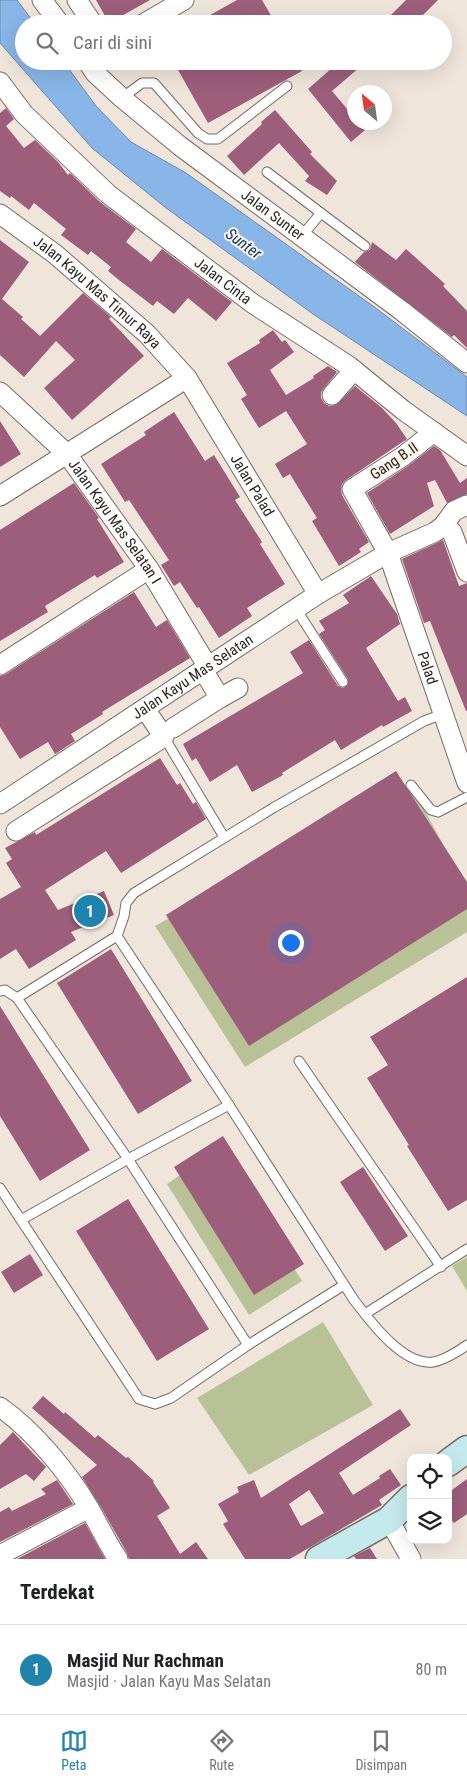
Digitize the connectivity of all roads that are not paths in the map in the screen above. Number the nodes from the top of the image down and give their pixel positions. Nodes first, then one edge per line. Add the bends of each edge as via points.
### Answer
1 (42, 0) edge
2 (78, 0) edge
3 (184, 0) edge
4 (53, 15) edge
5 (87, 15) edge
6 (158, 15) edge
7 (93, 70) edge
8 (0, 82) edge
9 (288, 86) dead end
10 (122, 98) junction
11 (268, 172) dead end
12 (320, 213) junction
13 (0, 214) edge
14 (301, 237) junction
15 (365, 246) dead end
16 (467, 362) edge
17 (354, 370) junction
18 (187, 378) junction
19 (0, 392) edge
20 (332, 395) dead end
21 (434, 432) junction
22 (67, 454) junction
23 (467, 456) edge
24 (352, 489) joint
25 (0, 496) edge
26 (467, 505) edge
27 (443, 526) junction
28 (388, 553) junction
29 (149, 569) junction
30 (467, 572) edge
31 (318, 594) junction
32 (296, 609) junction
33 (0, 665) edge
34 (206, 669) junction
35 (343, 682) dead end
36 (238, 688) dead end
37 (220, 698) junction
38 (145, 709) junction
39 (443, 714) junction
40 (168, 732) junction
41 (60, 764) junction
42 (467, 783) edge
43 (411, 785) dead end
44 (77, 792) junction
45 (467, 797) edge
46 (0, 804) edge
47 (16, 831) dead end
48 (224, 836) junction
49 (117, 936) junction
50 (0, 991) edge
51 (17, 998) junction
52 (299, 1062) dead end
53 (229, 1105) junction
54 (128, 1159) junction
55 (0, 1188) edge
56 (21, 1220) junction
57 (467, 1249) edge
58 (441, 1267) junction
59 (344, 1285) junction
60 (365, 1314) junction
61 (248, 1345) junction
62 (467, 1345) edge
63 (4, 1415) edge
64 (467, 1449) edge
65 (452, 1460) edge
66 (410, 1499) edge
67 (89, 1508) junction
68 (389, 1520) junction
69 (0, 1555) edge
70 (118, 1559) edge
71 (320, 1559) edge
72 (411, 1559) edge

1 - 4 street
2 - 5 street
3 - 6 street
7 - 10 street, Jalan Sunter
8 - 17 street, Jalan Cinta via 24,114 108,194 252,303
9 - 10 lane via 218,139 207,139 198,133 154,83 142,83
10 - 14 street, Jalan Sunter
11 - 12 lane
12 - 14 lane
12 - 15 lane
13 - 18 street, Jalan Kayu Mas Timur Raya via 56,254 147,334
14 - 16 street, Jalan Sunter
17 - 20 street
17 - 21 street, Jalan Cinta
18 - 22 street
18 - 31 street, Jalan Palad
19 - 22 street, Jalan Kayu Mas Selatan I
21 - 23 street, Jalan Cinta
21 - 24 street, Gang B.II
22 - 25 street
22 - 29 street, Jalan Kayu Mas Selatan I
24 - 28 street, Palad
26 - 27 street, Jalan Kayu Mas Selatan via 454,510
27 - 28 street, Jalan Kayu Mas Selatan
27 - 30 street via 452,532
28 - 31 street, Jalan Kayu Mas Selatan
28 - 39 street, Palad
29 - 33 street
29 - 34 street, Jalan Kayu Mas Selatan I
31 - 32 street, Jalan Kayu Mas Selatan
32 - 34 street, Jalan Kayu Mas Selatan
32 - 35 lane
34 - 37 street, Jalan Kayu Mas Selatan I
34 - 38 street, Jalan Kayu Mas Selatan
36 - 37 street
37 - 40 street
38 - 40 street
38 - 41 street, Jalan Kayu Mas Selatan
39 - 42 street, Palad
39 - 48 lane via 424,721
40 - 44 street
40 - 48 lane
41 - 44 street
41 - 46 street, Jalan Kayu Mas Selatan
43 - 45 lane via 431,810 438,812
44 - 47 street
48 - 49 lane via 134,893 126,903
49 - 51 lane
49 - 53 lane
50 - 51 lane via 5,990
51 - 54 lane
52 - 58 lane
53 - 54 lane
53 - 59 lane
54 - 56 lane
54 - 61 lane
55 - 56 lane
56 - 61 lane via 139,1399 155,1404 171,1398
57 - 58 lane
58 - 60 lane
59 - 60 lane
59 - 61 lane
60 - 62 lane via 402,1352 418,1361 434,1362
63 - 67 street via 64,1469
64 - 65 street
66 - 68 street
67 - 69 street
67 - 70 street
68 - 71 street
68 - 72 street

